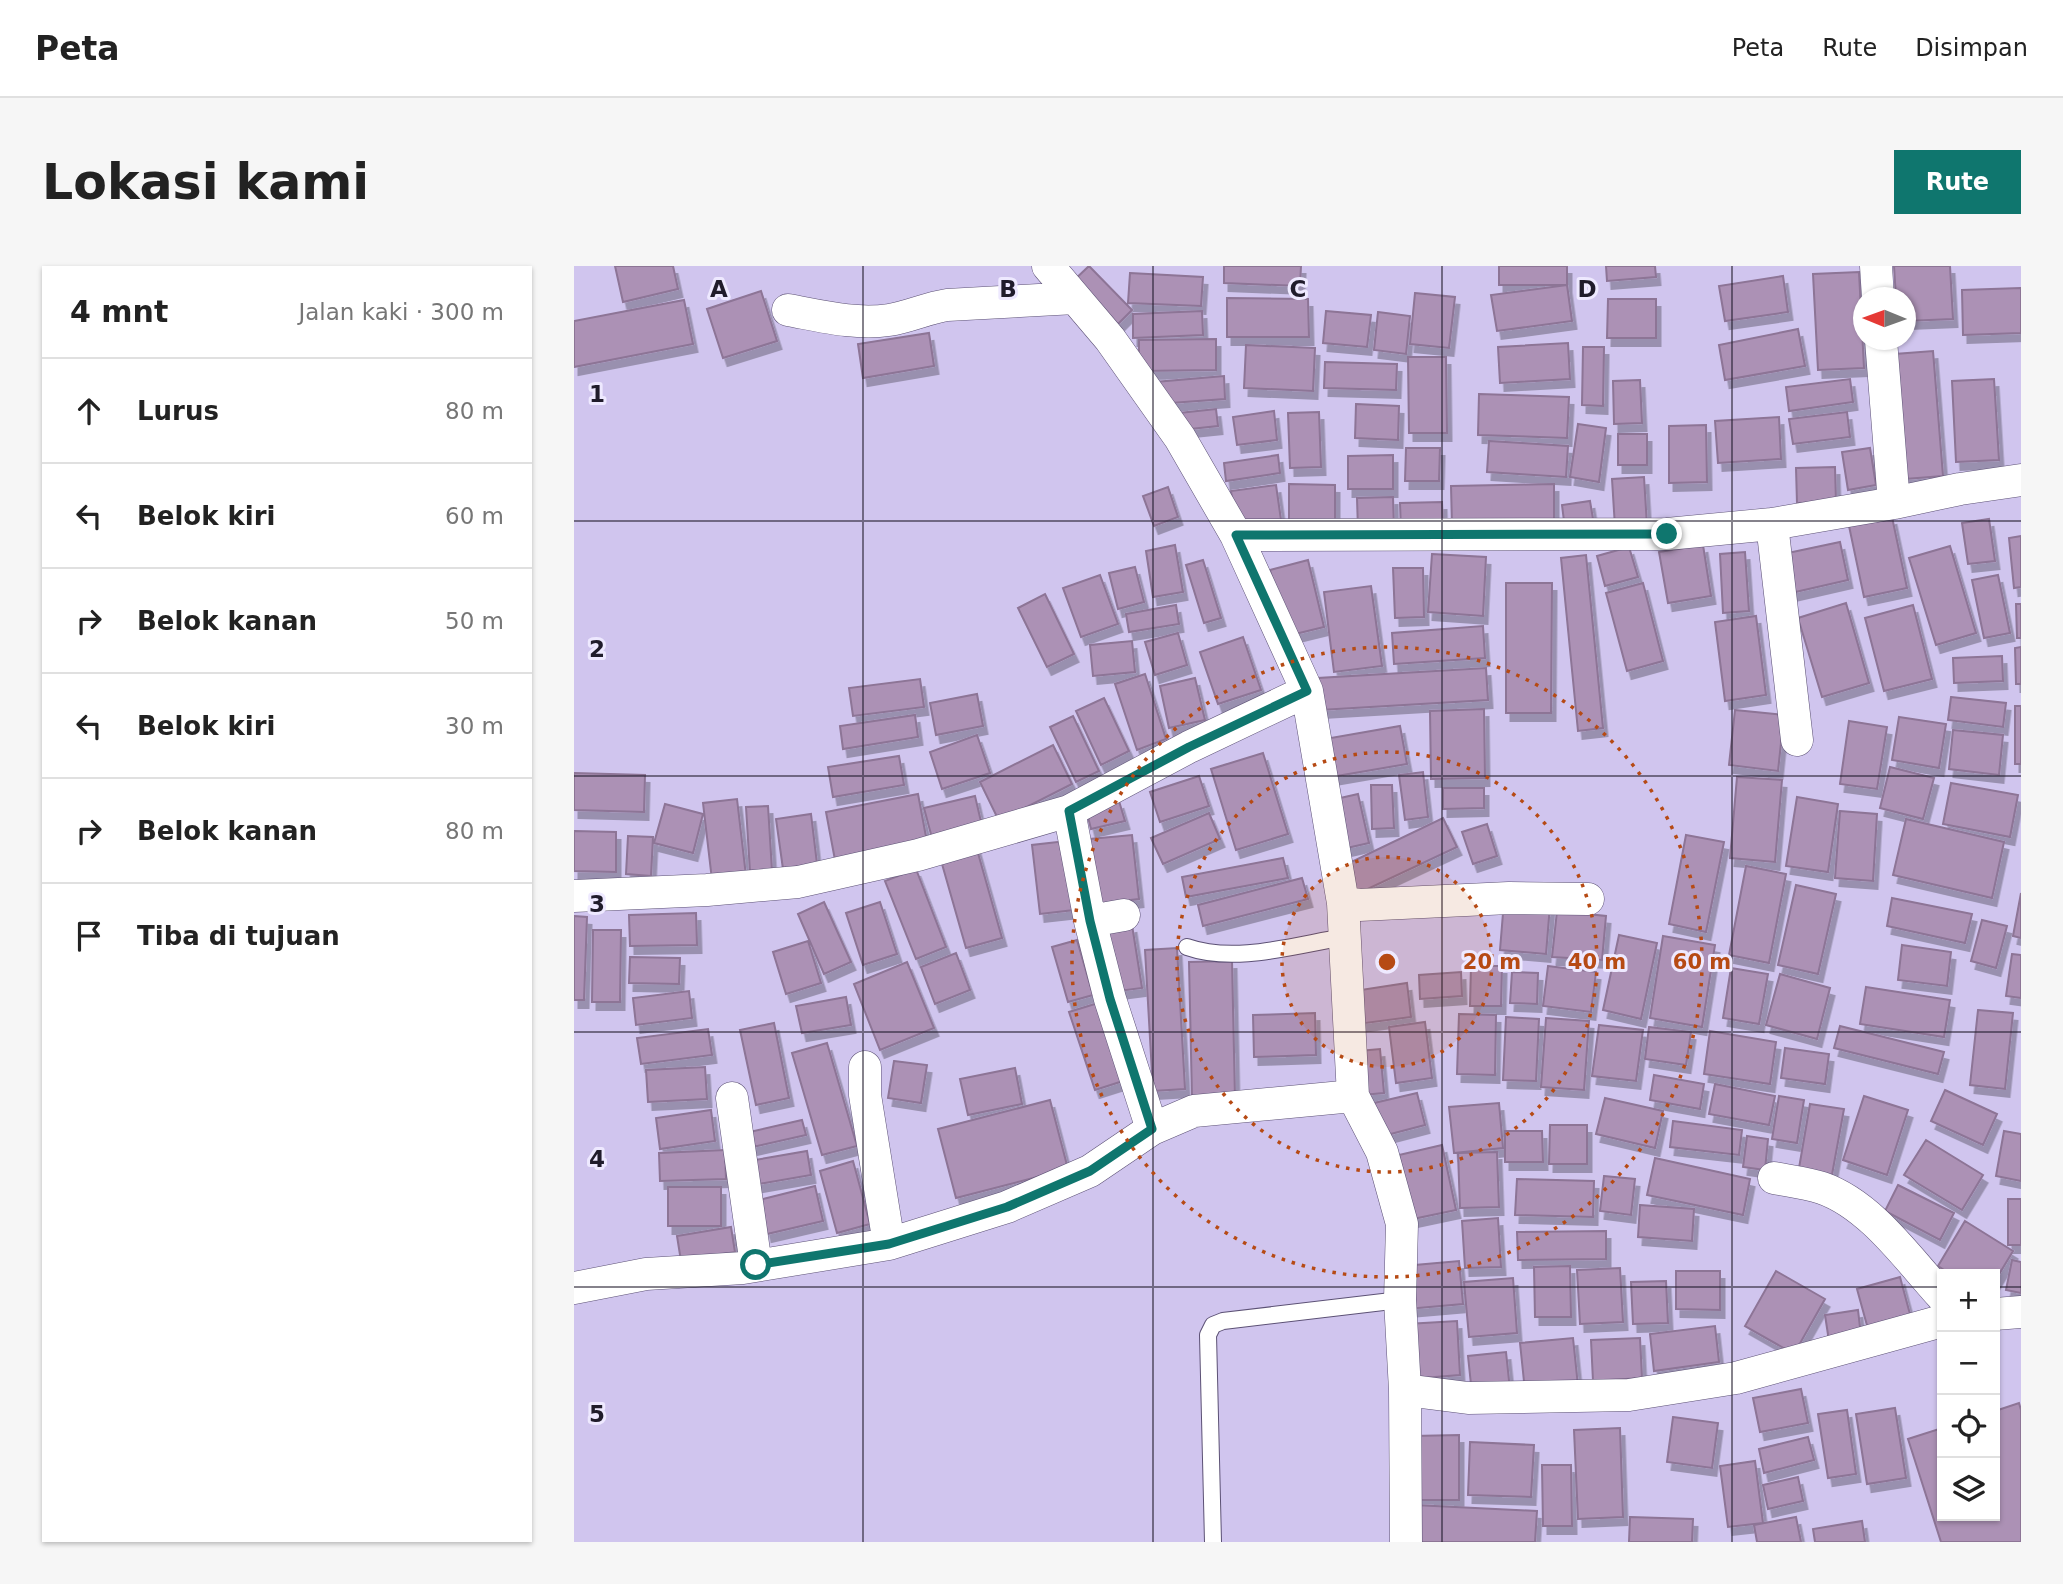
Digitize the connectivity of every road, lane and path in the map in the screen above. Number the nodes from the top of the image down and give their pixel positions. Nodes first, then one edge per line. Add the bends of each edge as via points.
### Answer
1 (1048, 266) edge
2 (1876, 266) edge
3 (1877, 287) edge
4 (1075, 298) junction
5 (788, 310) dead end
6 (1882, 350) edge
7 (2021, 480) edge
8 (1895, 503) junction
9 (1772, 524) junction
10 (1236, 535) junction
11 (1307, 691) junction
12 (1797, 740) dead end
13 (1069, 811) junction
14 (574, 896) edge
15 (1588, 899) dead end
16 (1343, 904) junction
17 (1124, 915) dead end
18 (1090, 921) junction
19 (1345, 937) junction
20 (1187, 947) dead end
21 (865, 1067) dead end
22 (1353, 1096) junction
23 (732, 1098) dead end
24 (1152, 1129) junction
25 (1774, 1178) dead end
26 (889, 1244) junction
27 (756, 1265) junction
28 (574, 1287) edge
29 (1937, 1290) edge
30 (1400, 1300) junction
31 (2021, 1312) edge
32 (2000, 1314) edge
33 (1937, 1322) edge
34 (1405, 1390) junction
35 (1213, 1542) edge
36 (1406, 1542) edge

1 - 4 street
2 - 3 street
4 - 5 street via 947,305 892,320 860,323
4 - 10 street via 1180,438
6 - 8 street
7 - 8 street
8 - 9 street
9 - 10 street via 1667,534
9 - 12 street
10 - 11 street
11 - 13 street
11 - 16 street
13 - 14 street via 918,855 799,882
13 - 18 street
15 - 16 street
16 - 19 street
17 - 18 street
18 - 24 street
19 - 20 lane via 1231,955
19 - 22 street
21 - 26 street via 864,1095
22 - 24 street via 1194,1111
22 - 30 street via 1382,1152 1402,1224
23 - 27 street
24 - 26 street via 1090,1171 1007,1207
25 - 29 street via 1823,1189 1848,1201 1881,1227
26 - 27 street
27 - 28 street via 646,1274
30 - 34 street
30 - 35 lane via 1213,1325 1208,1335
31 - 32 street
33 - 34 street via 1736,1378 1629,1395 1468,1398
34 - 36 street

